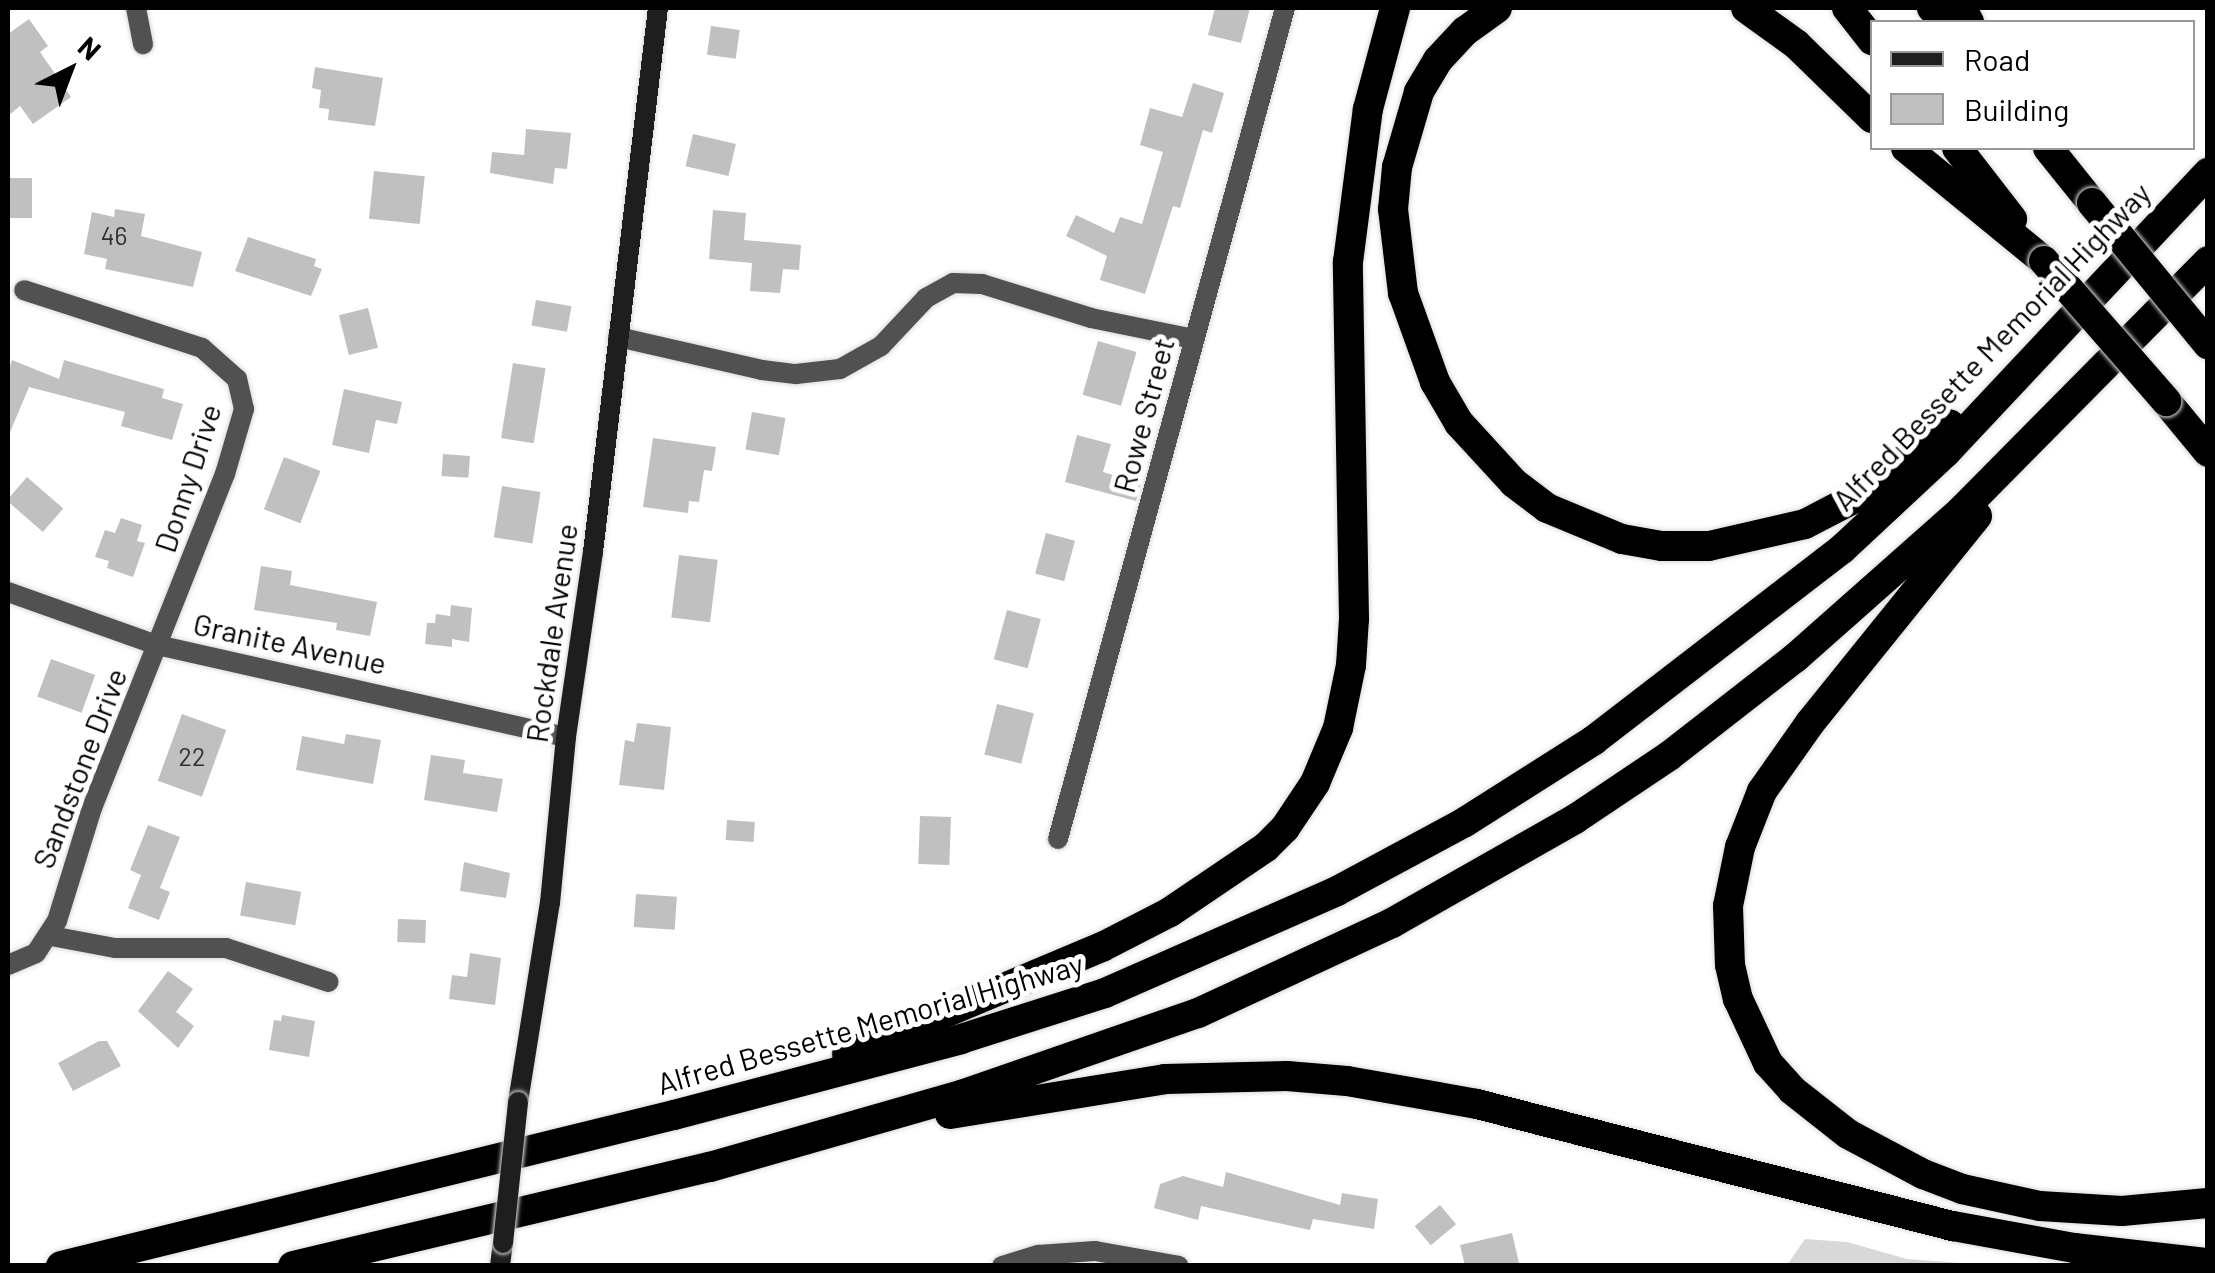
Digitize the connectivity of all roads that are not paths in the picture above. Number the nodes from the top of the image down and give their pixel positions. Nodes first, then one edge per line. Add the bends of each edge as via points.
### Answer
1 (136, 8) edge
2 (658, 8) edge
3 (1285, 8) edge
4 (1395, 8) edge
5 (1497, 8) edge
6 (1746, 8) edge
7 (1847, 8) edge
8 (1870, 37) edge
9 (143, 44) dead end
10 (1870, 116) edge
11 (1908, 150) edge
12 (1959, 150) edge
13 (2050, 150) edge
14 (2208, 173) edge
15 (2208, 260) edge
16 (2044, 261) junction
17 (24, 290) dead end
18 (2058, 330) junction
19 (618, 338) junction
20 (1194, 339) junction
21 (2208, 344) edge
22 (2026, 448) junction
23 (2208, 452) edge
24 (8, 592) edge
25 (158, 646) junction
26 (566, 737) junction
27 (1058, 838) dead end
28 (50, 936) junction
29 (16, 963) edge
30 (329, 982) dead end
31 (745, 1097) junction
32 (839, 1132) junction
33 (2208, 1203) edge
34 (2208, 1263) edge
35 (61, 1266) edge
36 (293, 1266) edge
37 (500, 1266) edge
38 (1002, 1266) edge
39 (1180, 1266) edge

1 - 9 street
2 - 19 main road, Rockdale Avenue
3 - 20 street, Rowe Street
4 - 31 highway via 1368,110 1348,262 1351,665 1338,728 1315,783 1266,847 1170,912
5 - 18 highway via 1438,60 1419,92 1397,167 1396,251 1416,338 1443,396 1484,454 1547,508 1583,526 1661,546 1709,546 1805,524 1900,464
6 - 10 highway via 1796,44
7 - 8 highway
11 - 16 highway
12 - 16 highway
13 - 21 highway, bridge
14 - 18 highway, Alfred Bessette Memorial Highway
15 - 22 highway
16 - 23 highway, bridge
17 - 25 street, Donny Drive via 202,348 227,367 243,392 226,474
18 - 31 highway, Alfred Bessette Memorial Highway via 1946,452 1842,549 1658,694 1465,822 1261,928 1105,993
19 - 20 street via 762,370 840,369 881,346 926,298 953,283 982,284 1091,318
19 - 26 main road, Rockdale Avenue
20 - 27 street, Rowe Street
22 - 32 highway via 1755,690 1622,788 1515,855 1345,947 1198,1013
22 - 33 highway via 1762,790 1740,847 1728,906 1738,999 1768,1063 1792,1090 1848,1134 1923,1174 2040,1206 2122,1211
24 - 25 street, Granite Avenue
25 - 26 street, Granite Avenue
25 - 28 street, Sandstone Drive via 92,808
26 - 37 main road, Rockdale Avenue, bridge
28 - 29 street, Sandstone Drive
28 - 30 street via 114,948 226,948
31 - 35 highway, Alfred Bessette Memorial Highway
32 - 34 highway via 1166,1078 1347,1081 1477,1104 1953,1226
32 - 36 highway
38 - 39 street via 1095,1251

